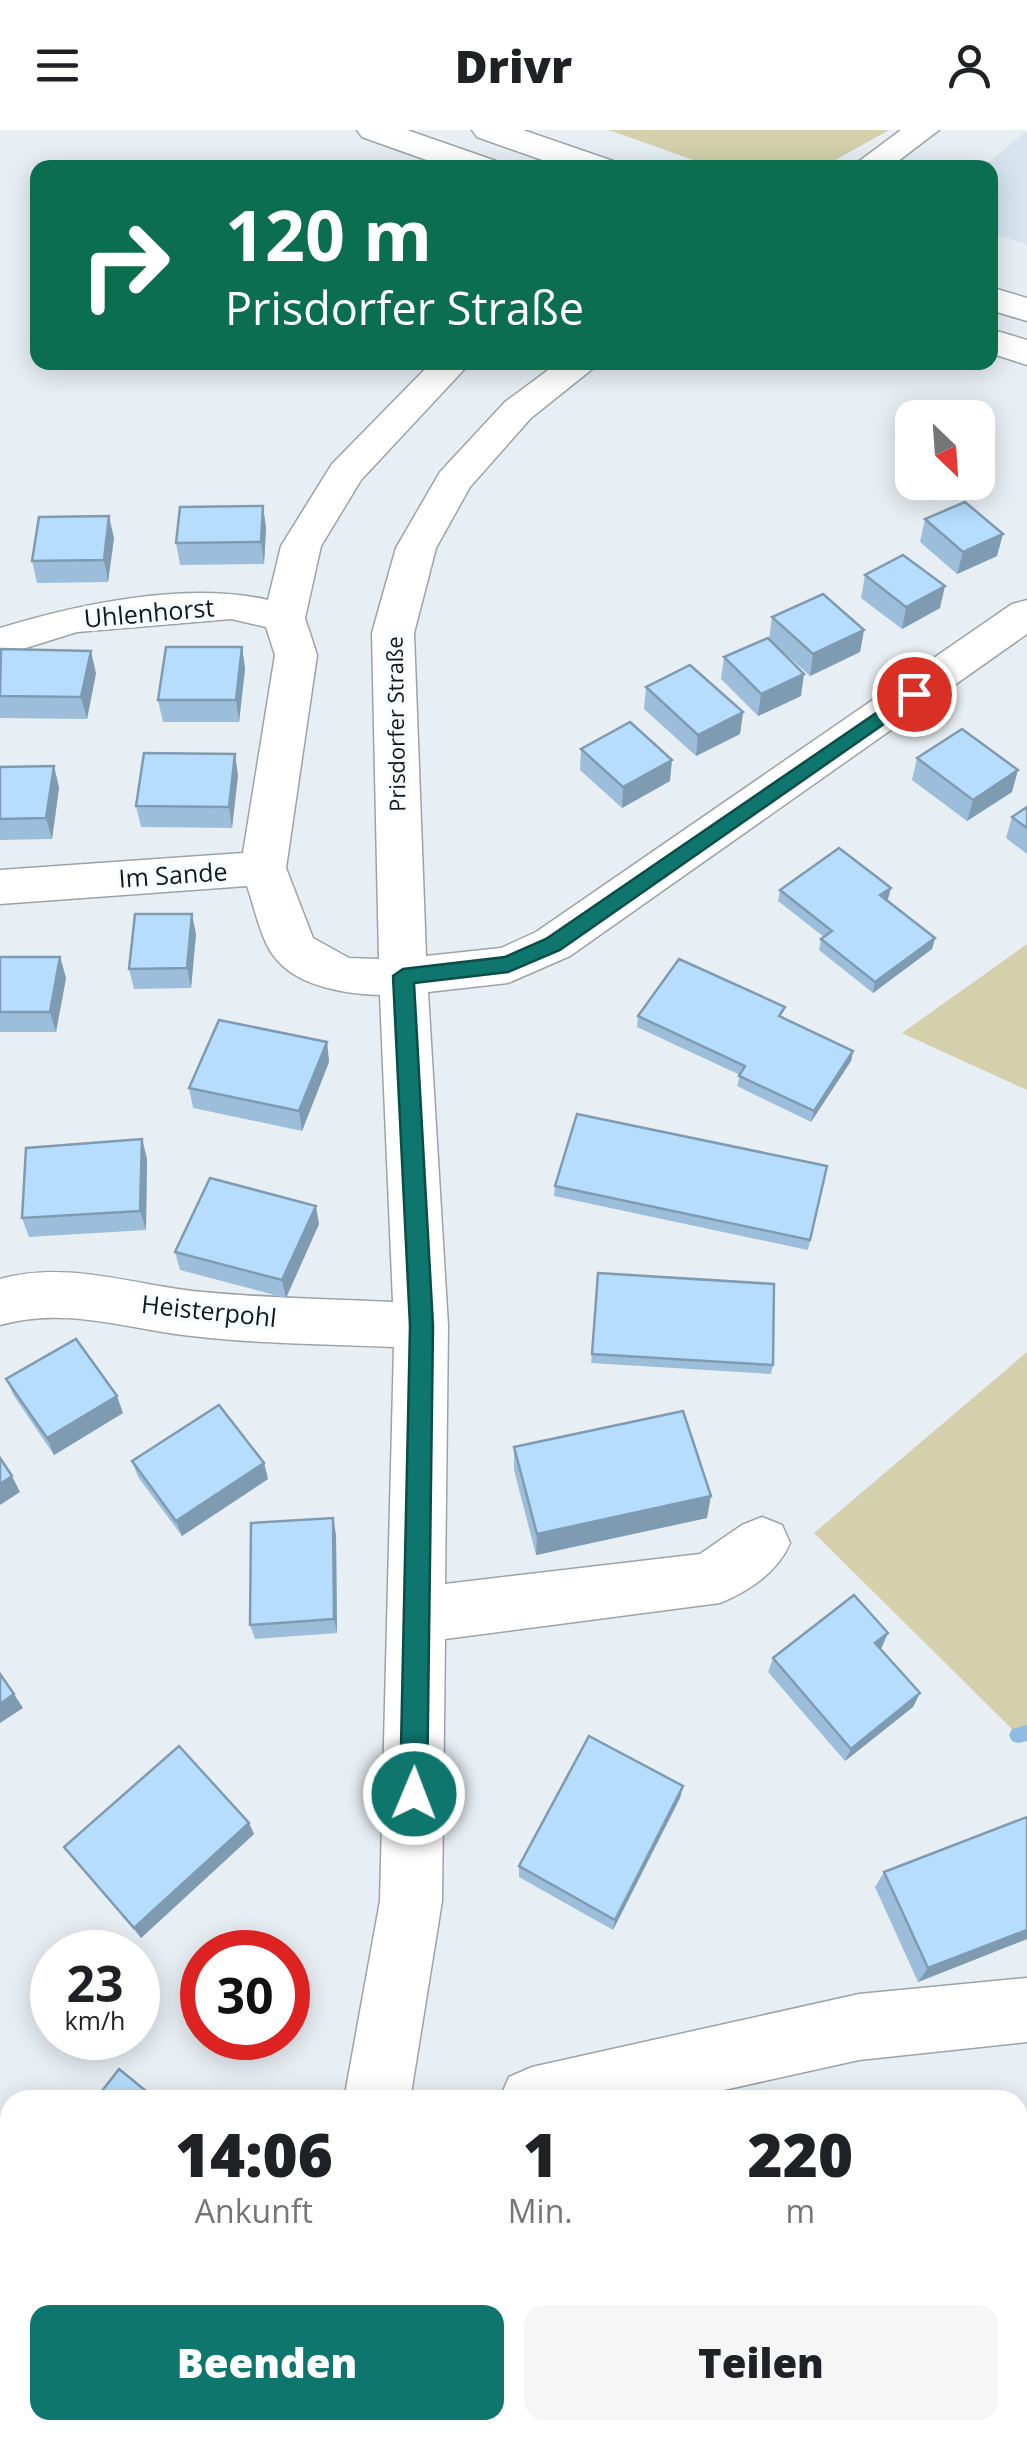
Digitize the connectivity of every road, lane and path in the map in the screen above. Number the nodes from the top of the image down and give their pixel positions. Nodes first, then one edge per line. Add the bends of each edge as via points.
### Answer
1 (374, 130) edge
2 (489, 130) edge
3 (923, 130) edge
4 (461, 160) edge
5 (577, 160) edge
6 (878, 160) edge
7 (998, 301) edge
8 (1027, 310) edge
9 (998, 343) edge
10 (1027, 352) edge
11 (446, 370) edge
12 (571, 370) edge
13 (1027, 614) edge
14 (284, 618) junction
15 (0, 642) edge
16 (263, 868) junction
17 (0, 888) edge
18 (403, 976) junction
19 (0, 1302) edge
20 (421, 1326) junction
21 (762, 1543) dead end
22 (418, 1615) junction
23 (1027, 2010) edge
24 (379, 2090) edge
25 (577, 2090) edge

1 - 4 highway
2 - 5 highway
3 - 6 street
7 - 8 highway
9 - 10 highway
11 - 14 street via 346,473 302,546
12 - 18 street, Prisdorfer Straße via 518,410 454,482 416,548 393,632
13 - 18 street via 553,944 508,965
14 - 15 street, Uhlenhorst via 230,605 74,619
14 - 16 street via 296,655
16 - 17 street, Im Sande
16 - 18 street, Im Sande via 294,950 342,976
18 - 20 street, Prisdorfer Straße
19 - 20 street, Heisterpohl via 71,1291 193,1314
20 - 22 street, Prisdorfer Straße
21 - 22 street via 720,1576 700,1582
22 - 24 street, Prisdorfer Straße via 411,1900
23 - 25 street via 859,2027

